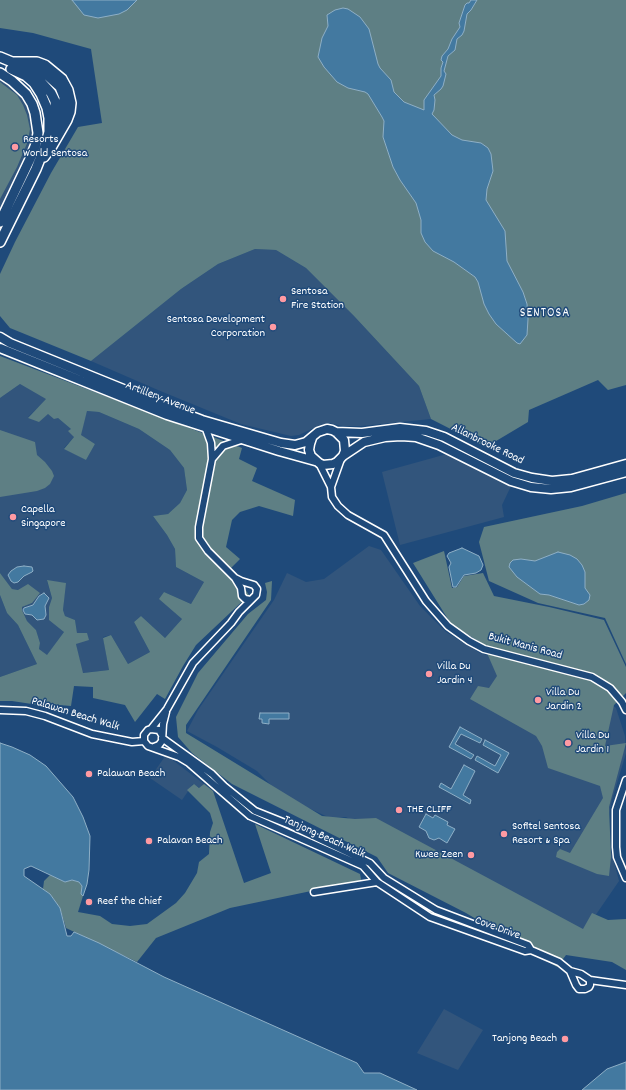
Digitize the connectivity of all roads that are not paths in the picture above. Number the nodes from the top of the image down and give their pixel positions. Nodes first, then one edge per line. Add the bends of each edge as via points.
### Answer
1 (0, 58) edge
2 (0, 62) edge
3 (23, 62) junction
4 (12, 65) junction
5 (0, 73) edge
6 (50, 85) junction
7 (59, 104) junction
8 (62, 129) junction
9 (45, 146) junction
10 (36, 169) junction
11 (0, 222) edge
12 (0, 242) edge
13 (0, 337) edge
14 (0, 348) edge
15 (206, 429) junction
16 (336, 432) junction
17 (312, 438) junction
18 (240, 440) junction
19 (342, 457) junction
20 (212, 459) junction
21 (317, 462) junction
22 (626, 464) edge
23 (626, 472) edge
24 (331, 487) junction
25 (236, 578) junction
26 (247, 583) junction
27 (241, 588) junction
28 (242, 596) junction
29 (250, 600) junction
30 (239, 612) junction
31 (167, 709) junction
32 (0, 710) edge
33 (626, 710) edge
34 (151, 729) junction
35 (162, 736) junction
36 (144, 741) junction
37 (154, 747) junction
38 (216, 777) junction
39 (626, 780) edge
40 (219, 790) junction
41 (626, 878) edge
42 (377, 882) junction
43 (314, 892) dead end
44 (458, 918) junction
45 (469, 923) joint
46 (455, 926) junction
47 (531, 950) junction
48 (570, 970) junction
49 (590, 980) junction
50 (626, 984) edge

1 - 4 main road
2 - 4 main road
3 - 4 main road
3 - 6 main road via 41,70
3 - 8 main road via 45,65 65,84 71,103
4 - 6 main road via 33,73
4 - 9 main road via 40,102 45,125
5 - 11 main road via 26,94 35,113 38,133 30,159
6 - 7 main road via 53,97
7 - 8 main road via 64,113
7 - 9 main road via 53,135
8 - 10 main road
9 - 10 main road
10 - 12 main road
13 - 17 street, Artillery Avenue via 202,420 282,443 299,444
14 - 15 street, Artillery Avenue
15 - 18 street, Artillery Avenue
15 - 20 street via 211,443
16 - 17 street, Artillery Avenue via 322,430
16 - 19 street via 344,440
16 - 22 street, Allanbrooke Road via 362,433 400,428 426,431 444,437 514,473 552,481 572,479
17 - 21 street via 310,450
18 - 20 street via 223,446
18 - 21 street, Artillery Avenue
19 - 21 street, Artillery Avenue via 333,464 323,465
19 - 23 street, Allanbrooke Road via 364,442 401,436 416,437 439,445 511,481 531,487 571,487
19 - 24 street
20 - 25 street via 198,527 199,538 208,551
21 - 24 street
24 - 33 street, Bukit Manis Road via 332,497 338,506 348,515 384,535 426,602 448,626 484,649 592,677 610,688
25 - 26 street
25 - 27 street
26 - 27 street
26 - 29 street via 254,585 257,590 255,597
27 - 28 street
28 - 29 street
28 - 30 street
29 - 30 street
30 - 31 street via 193,663
31 - 34 street
31 - 35 street
32 - 36 street, Palawan Beach Walk via 26,711 92,734 132,742
34 - 35 street via 156,729
34 - 36 street via 144,735
35 - 37 street via 161,743
35 - 38 street, Tanjong Beach Walk
36 - 37 street via 148,746
37 - 40 street, Tanjong Beach Walk via 180,757
38 - 40 street
38 - 44 street, Tanjong Beach Walk via 256,811 370,863 384,878 436,910
39 - 41 street via 616,810 616,848
40 - 42 street, Tanjong Beach Walk via 250,816 363,866
42 - 43 street
42 - 46 street, Tanjong Beach Walk via 430,917
44 - 45 street, Tanjong Beach Walk
44 - 46 street
45 - 47 street, Cove Drive via 528,944
46 - 47 street, Cove Drive via 525,952
47 - 48 street, Cove Drive via 559,962
48 - 49 street, Cove Drive
48 - 49 street via 579,989 589,987
49 - 50 street, Cove Drive

